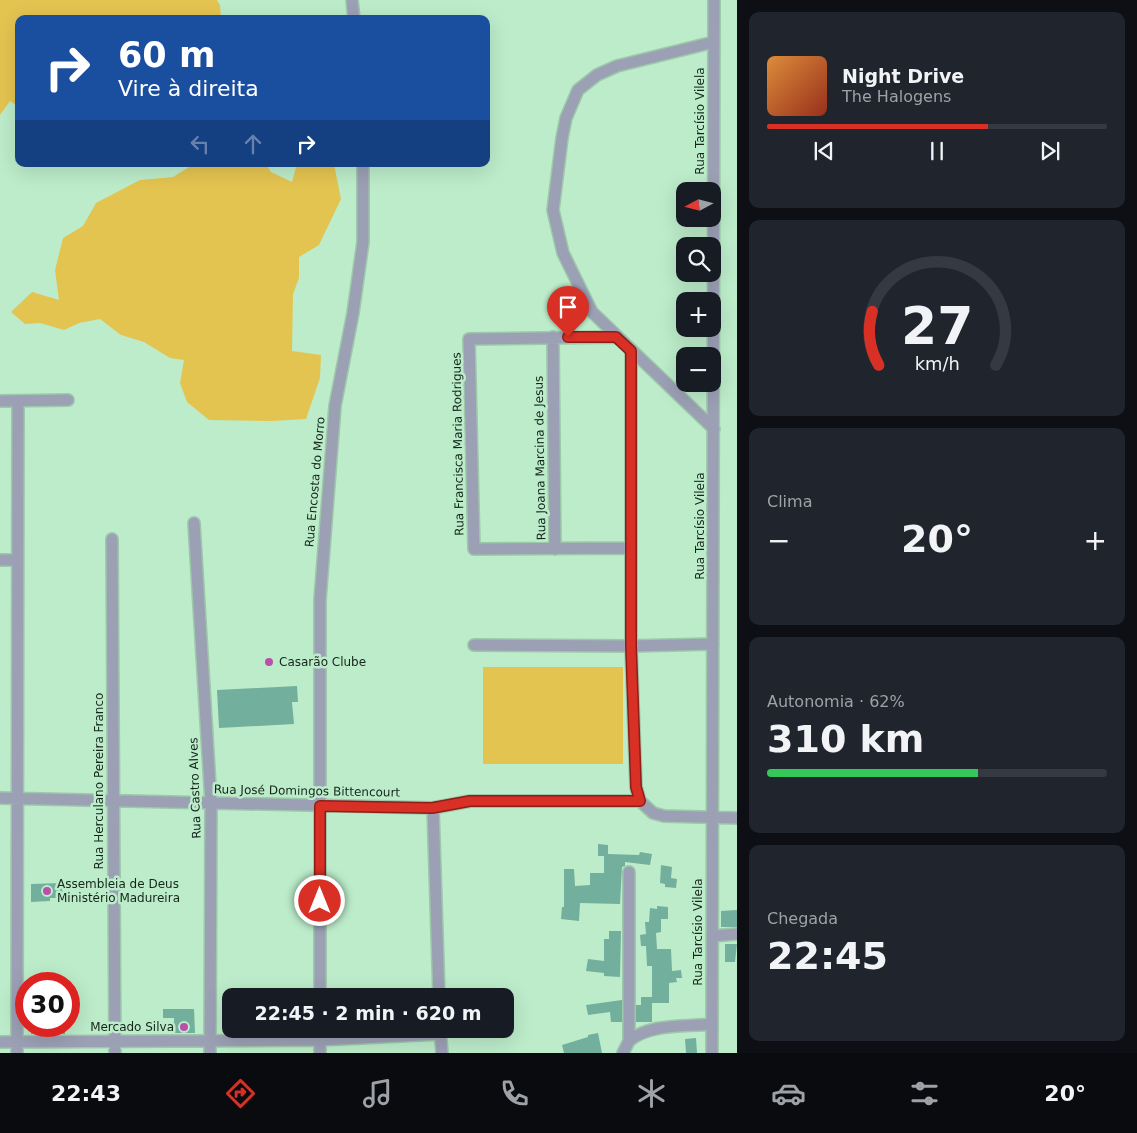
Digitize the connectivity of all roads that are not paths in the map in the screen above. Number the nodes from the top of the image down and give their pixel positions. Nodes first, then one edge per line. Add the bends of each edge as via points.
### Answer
1 (352, 0) edge
2 (714, 0) edge
3 (354, 15) edge
4 (714, 42) junction
5 (364, 167) edge
6 (553, 337) junction
7 (616, 337) junction
8 (631, 351) junction
9 (68, 400) dead end
10 (0, 401) edge
11 (18, 401) junction
12 (714, 429) junction
13 (194, 523) dead end
14 (112, 539) dead end
15 (630, 548) junction
16 (555, 549) junction
17 (0, 560) edge
18 (18, 560) junction
19 (713, 644) junction
20 (474, 645) dead end
21 (631, 646) junction
22 (0, 798) edge
23 (17, 799) junction
24 (113, 801) junction
25 (640, 801) junction
26 (211, 803) junction
27 (320, 806) junction
28 (432, 808) junction
29 (712, 818) junction
30 (737, 818) edge
31 (628, 872) dead end
32 (737, 934) edge
33 (712, 936) junction
34 (320, 988) edge
35 (439, 988) edge
36 (712, 1024) junction
37 (257, 1038) edge
38 (320, 1038) edge
39 (441, 1038) edge
40 (115, 1041) junction
41 (210, 1041) junction
42 (628, 1041) junction
43 (0, 1042) edge
44 (17, 1047) edge
45 (115, 1053) edge
46 (210, 1053) edge
47 (320, 1053) edge
48 (442, 1053) edge
49 (623, 1053) edge
50 (712, 1053) edge

1 - 3 street
2 - 4 street, Rua Tarcísio Vilela
4 - 7 street via 624,64 598,75 578,90 566,118 555,189 554,221 563,253 586,302
4 - 12 street, Rua Tarcísio Vilela
5 - 27 street, Rua Encosta do Morro via 363,242 336,399 323,548
6 - 7 street
6 - 16 street, Rua Joana Marcina de Jesus
6 - 16 street, Rua Francisca Maria Rodrigues via 469,339 474,549
7 - 8 street
8 - 12 street
8 - 15 street
9 - 11 street
10 - 11 street
11 - 18 street
12 - 19 street, Rua Tarcísio Vilela
13 - 26 street, Rua Castro Alves
14 - 24 street, Rua Herculano Pereira Franco
15 - 16 street
15 - 21 street
17 - 18 street
18 - 23 street
19 - 21 street
19 - 29 street, Rua Tarcísio Vilela
20 - 21 street
21 - 25 street via 636,787
22 - 23 street, Rua José Domingos Bittencourt
23 - 24 street, Rua José Domingos Bittencourt
23 - 44 street
24 - 26 street, Rua José Domingos Bittencourt
24 - 40 street, Rua Herculano Pereira Franco
25 - 28 street, Rua José Domingos Bittencourt via 470,801
25 - 29 street via 664,816
26 - 27 street, Rua José Domingos Bittencourt
26 - 41 street, Rua Castro Alves
27 - 28 street, Rua José Domingos Bittencourt
27 - 34 street, Rua Encosta do Morro
28 - 35 street
29 - 30 street
29 - 33 street, Rua Tarcísio Vilela
31 - 42 street
32 - 33 street
33 - 36 street, Rua Tarcísio Vilela
36 - 42 street via 653,1030 635,1035
36 - 50 street, Rua Tarcísio Vilela
37 - 41 street
38 - 47 street
39 - 48 street
40 - 41 street
40 - 44 street
40 - 45 street, Rua Herculano Pereira Franco
41 - 46 street, Rua Castro Alves
42 - 49 street
43 - 44 street

